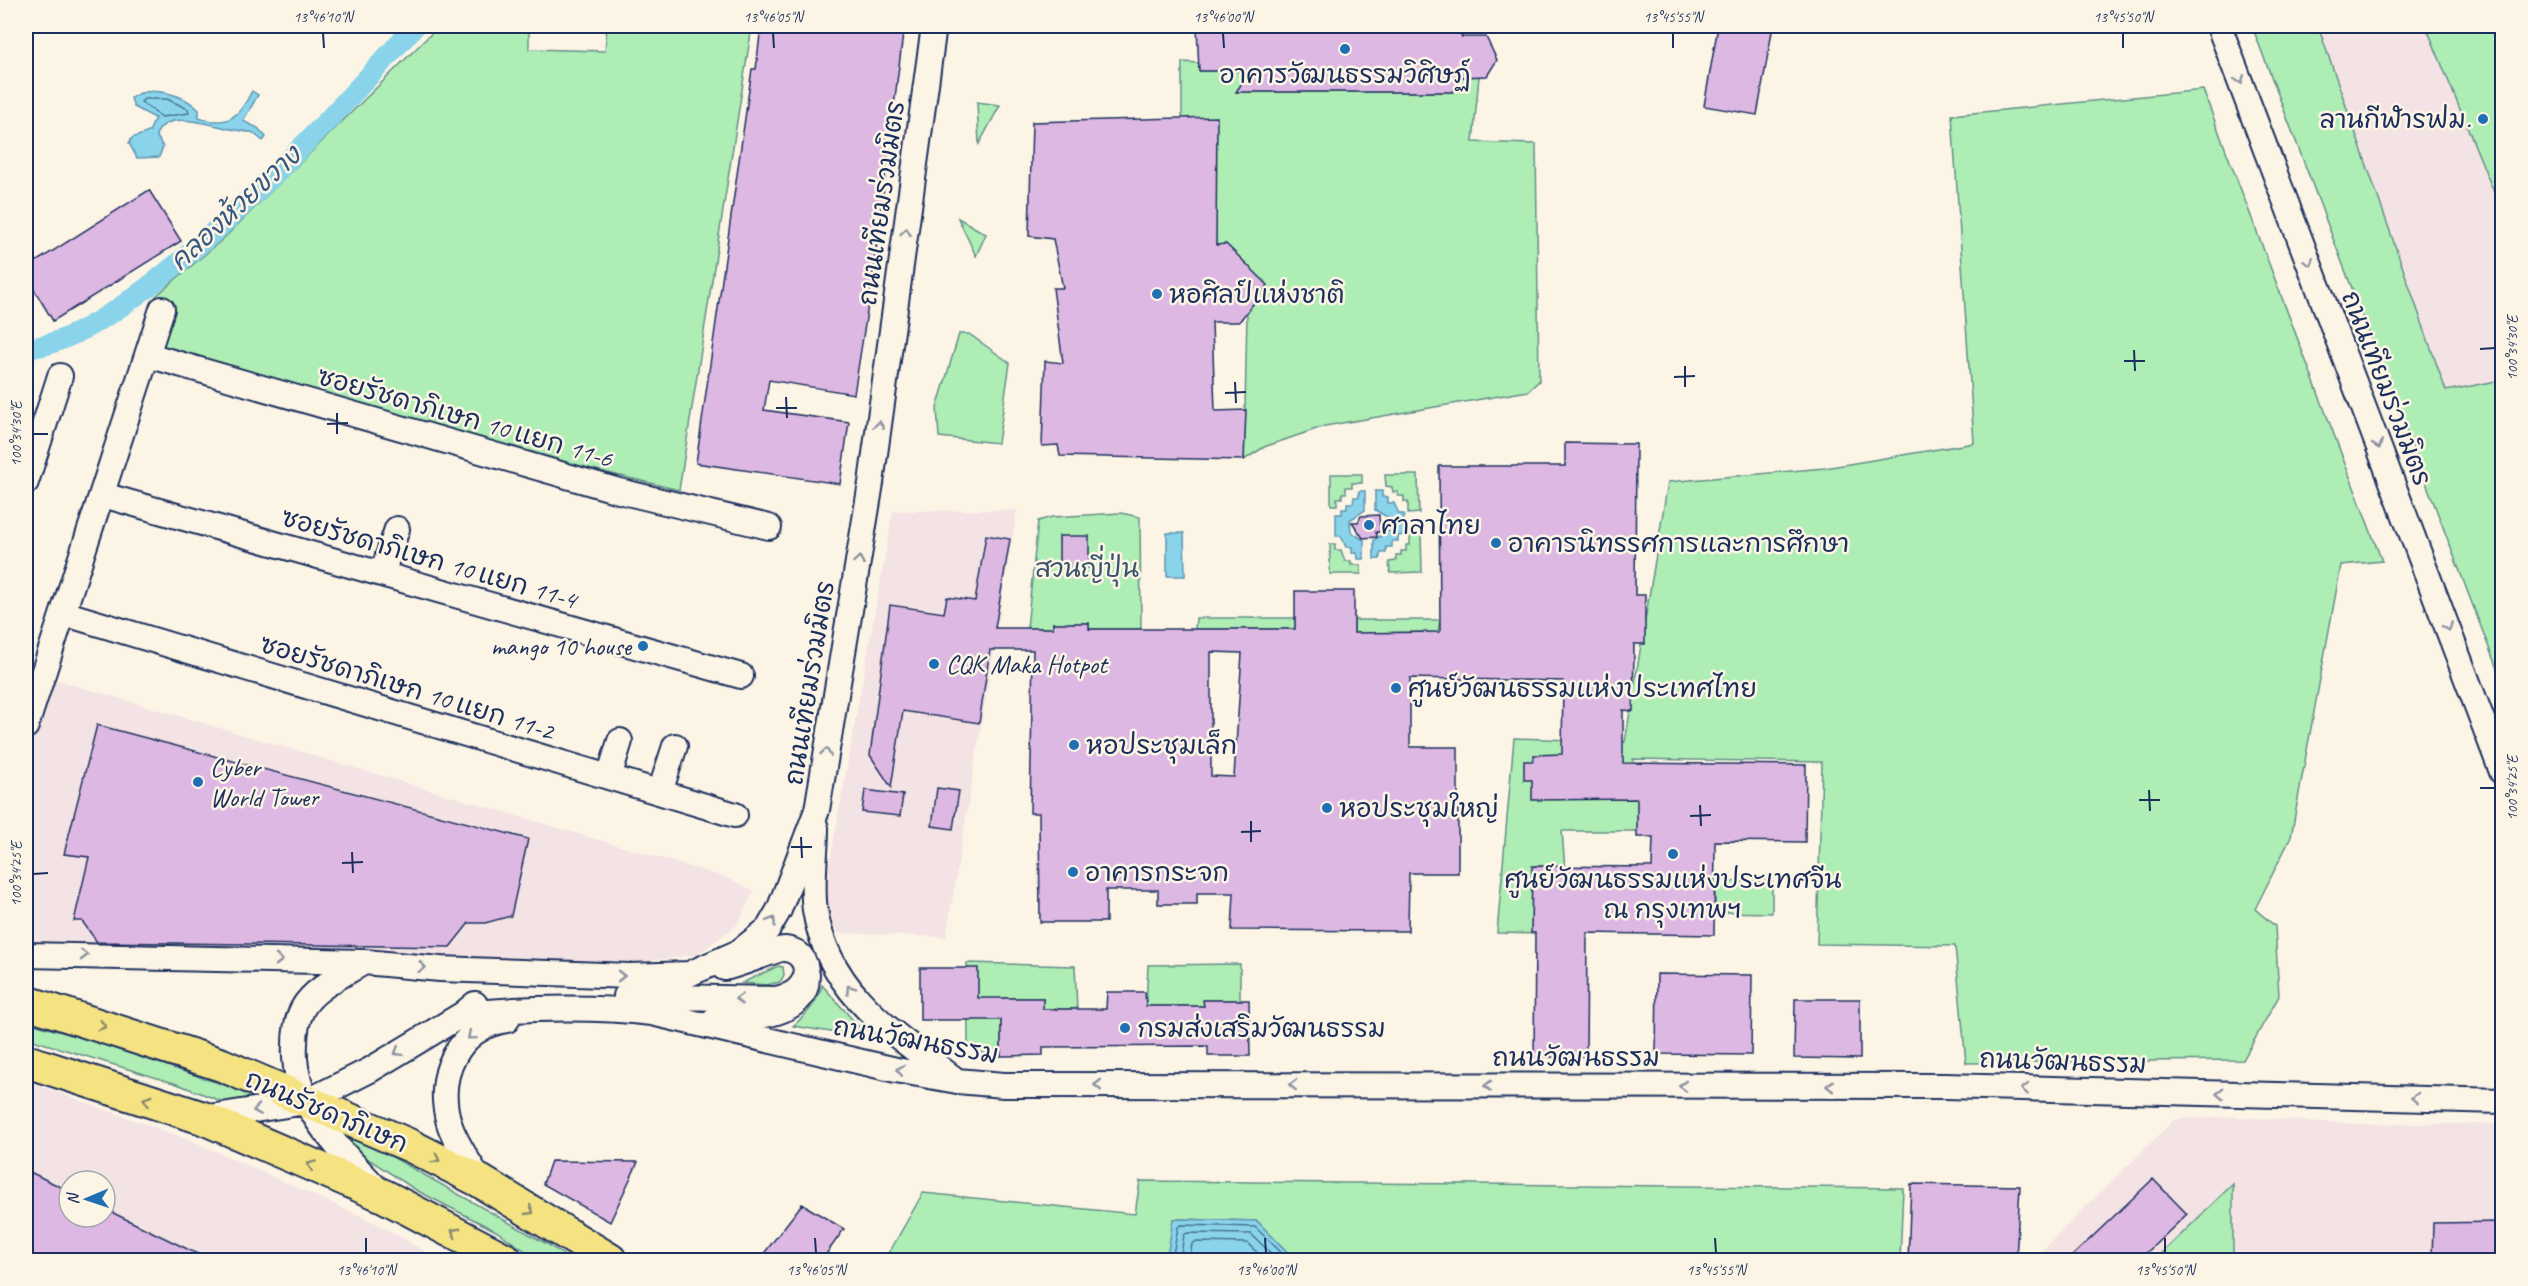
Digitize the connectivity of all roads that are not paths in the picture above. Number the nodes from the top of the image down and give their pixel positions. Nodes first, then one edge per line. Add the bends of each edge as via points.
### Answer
1 (934, 26) edge
2 (2219, 26) edge
3 (162, 309) dead end
4 (148, 355) junction
5 (60, 376) dead end
6 (26, 482) edge
7 (103, 495) junction
8 (769, 527) dead end
9 (397, 529) dead end
10 (382, 574) junction
11 (63, 613) junction
12 (741, 676) dead end
13 (26, 726) edge
14 (620, 741) dead end
15 (675, 746) dead end
16 (2502, 772) edge
17 (609, 777) junction
18 (660, 792) junction
19 (817, 810) junction
20 (735, 815) dead end
21 (26, 955) edge
22 (364, 962) junction
23 (689, 974) junction
24 (807, 975) junction
25 (26, 1002) edge
26 (566, 1010) junction
27 (463, 1014) junction
28 (685, 1022) junction
29 (26, 1061) edge
30 (957, 1081) junction
31 (2502, 1090) edge
32 (2473, 1100) junction
33 (2502, 1101) edge
34 (306, 1102) junction
35 (203, 1118) junction
36 (480, 1181) junction
37 (384, 1196) junction
38 (506, 1260) edge
39 (610, 1260) edge

19 -> 1 street, ถนนเทียมร่วมมิตร via 872,483
2 -> 16 street, ถนนเทียมร่วมมิตร
3 - 4 street
4 - 7 street
4 - 8 street, ซอยรัชดาภิเษก 10 แยก 11-6 via 619,491
5 - 6 street
7 - 10 street, ซอยรัชดาภิเษก 10 แยก 11-4
7 - 11 street
9 - 10 street
10 - 12 street, ซอยรัชดาภิเษก 10 แยก 11-4
11 - 13 street
11 - 17 street, ซอยรัชดาภิเษก 10 แยก 11-2
14 - 17 street
15 - 18 street
17 - 18 street, ซอยรัชดาภิเษก 10 แยก 11-2
18 - 20 street, ซอยรัชดาภิเษก 10 แยก 11-2
23 -> 19 street, ถนนเทียมร่วมมิตร via 739,952 768,929
30 -> 19 street via 877,1020 851,992 824,948 814,908
21 -> 22 street, ถนนเทียมร่วมมิตร
22 -> 23 street, ถนนเทียมร่วมมิตร via 573,976
22 - 34 street via 318,992 303,1007 296,1027 294,1057
23 - 24 street via 739,966 782,948 796,951
24 -> 27 street via 802,987 790,996 776,999 493,997
24 - 28 street via 806,988 798,1002 782,1011 755,1018
25 -> 34 main road, ถนนรัชดาภิเษก via 222,1065
26 - 27 street
26 - 28 street via 618,1009
26 -> 36 street via 491,1023 469,1035 455,1053 445,1102 450,1125
27 -> 34 street via 370,1070
30 -> 28 street, ถนนวัฒนธรรม
35 -> 29 main road
32 -> 30 street, ถนนวัฒนธรรม via 1945,1086 1004,1085
31 - 32 street, ถนนวัฒนธรรม
32 - 33 street, ถนนวัฒนธรรม
34 -> 35 street
34 -> 36 main road, ถนนรัชดาภิเษก via 411,1146
34 - 37 street via 325,1132
37 -> 35 main road
36 -> 39 main road, ถนนรัชดาภิเษก
38 -> 37 main road

